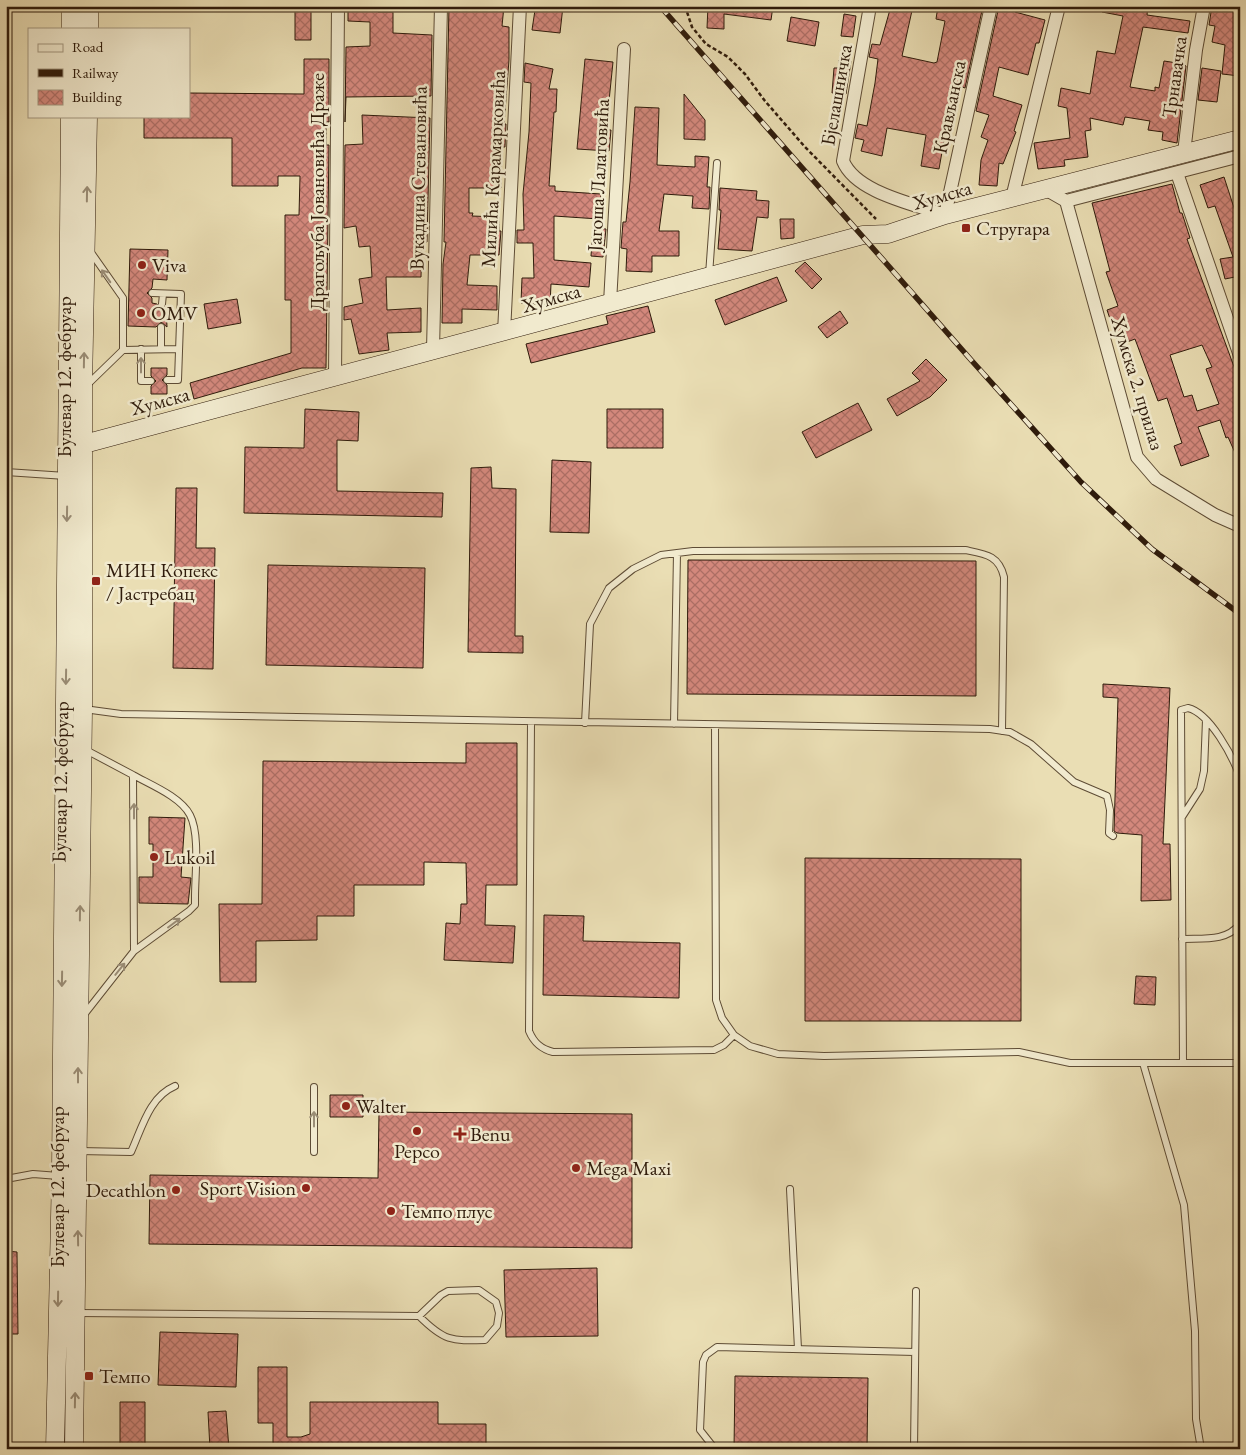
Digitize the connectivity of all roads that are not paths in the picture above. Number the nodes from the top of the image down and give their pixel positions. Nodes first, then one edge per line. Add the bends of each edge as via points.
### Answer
1 (71, 6) edge
2 (89, 6) edge
3 (338, 6) edge
4 (441, 6) edge
5 (520, 6) edge
6 (870, 6) edge
7 (991, 6) edge
8 (1059, 6) edge
9 (1204, 6) edge
10 (71, 28) edge
11 (89, 28) edge
12 (624, 49) dead end
13 (70, 118) edge
14 (88, 118) edge
15 (1240, 138) edge
16 (1184, 152) junction
17 (1240, 156) edge
18 (717, 163) dead end
19 (1177, 173) junction
20 (1045, 189) junction
21 (1012, 198) junction
22 (1066, 201) junction
23 (945, 215) junction
24 (87, 243) junction
25 (709, 276) junction
26 (121, 292) junction
27 (129, 292) dead end
28 (152, 293) dead end
29 (163, 294) junction
30 (162, 304) dead end
31 (610, 304) junction
32 (162, 327) dead end
33 (504, 333) junction
34 (141, 349) junction
35 (161, 349) junction
36 (179, 349) junction
37 (124, 350) junction
38 (433, 350) junction
39 (1240, 356) edge
40 (335, 377) junction
41 (167, 380) dead end
42 (151, 381) dead end
43 (83, 389) junction
44 (76, 446) junction
45 (6, 472) edge
46 (76, 476) junction
47 (1240, 526) edge
48 (677, 553) junction
49 (83, 709) junction
50 (1206, 720) junction
51 (531, 722) junction
52 (586, 723) junction
53 (674, 724) junction
54 (715, 725) junction
55 (1002, 731) junction
56 (82, 748) junction
57 (134, 775) junction
58 (1240, 777) edge
59 (1182, 818) junction
60 (1114, 836) dead end
61 (1240, 924) edge
62 (1182, 939) junction
63 (134, 951) junction
64 (79, 1021) junction
65 (734, 1035) junction
66 (1143, 1063) junction
67 (1183, 1063) junction
68 (1240, 1064) edge
69 (175, 1086) dead end
70 (314, 1087) dead end
71 (69, 1151) junction
72 (314, 1152) dead end
73 (60, 1176) junction
74 (6, 1179) edge
75 (790, 1189) dead end
76 (916, 1291) dead end
77 (77, 1313) junction
78 (419, 1316) junction
79 (798, 1349) junction
80 (915, 1352) junction
81 (55, 1449) edge
82 (74, 1449) edge
83 (715, 1449) edge
84 (914, 1449) edge
85 (1201, 1449) edge

1 - 10 main road
2 - 11 main road
3 - 40 street, Драгољуба Јовановића Драже
4 - 38 street, Вукадина Стевановића
5 - 33 street, Милића Карамарковића
6 - 23 street, Бјелашничка via 843,161 847,170 866,187
7 - 23 street, Крављанска
8 - 21 street
9 - 16 street, Трнавачка
12 - 31 street, Јагоша Лалатовића
13 - 44 main road, Булевар 12. фебруар
24 -> 14 main road, Булевар 12. фебруар
15 - 16 main road, Хумска
16 - 20 main road, Хумска
17 - 19 street
18 - 25 lane
19 - 22 street
19 - 39 street
20 - 21 main road, Хумска
20 - 22 street
21 - 23 main road, Хумска
22 - 47 street, Хумска 2. прилаз via 1136,456 1156,480
23 - 25 main road, Хумска via 888,234 864,235
26 -> 24 lane via 104,272
43 -> 24 main road, Булевар 12. фебруар
25 - 31 main road, Хумска
26 - 27 lane
26 - 37 lane
28 - 29 lane
29 - 30 lane
29 - 36 lane via 180,294
31 - 33 main road, Хумска
32 - 35 lane
33 - 38 main road, Хумска
34 - 35 lane
34 - 37 lane
42 -> 34 lane via 141,381
35 - 36 lane
36 - 41 lane via 178,380
37 - 43 lane
38 - 40 main road, Хумска
40 - 44 main road, Хумска
43 - 44 main road, Булевар 12. фебруар
44 - 46 main road, Булевар 12. фебруар
45 - 46 lane
46 - 49 main road, Булевар 12. фебруар
46 -> 71 main road, Булевар 12. фебруар
48 - 52 lane via 661,555 633,569 609,588 590,624
48 - 53 lane
48 - 55 lane via 965,550 988,555 1001,565 1004,577
49 - 51 lane via 121,714
49 - 56 main road, Булевар 12. фебруар
50 - 58 lane via 1234,759
50 - 59 lane via 1200,789
50 - 59 lane via 1194,709 1181,710
51 - 52 lane
51 - 65 lane via 529,1031 532,1038 542,1048 553,1052 657,1052 714,1050
52 - 53 lane
53 - 54 lane
54 - 55 lane
54 - 65 lane via 716,1000 722,1018
55 - 60 lane via 1031,744 1074,782 1107,796 1109,833
56 - 57 lane
64 -> 56 main road, Булевар 12. фебруар
63 -> 57 lane
63 -> 57 lane via 195,905 195,827 190,814 170,797
59 - 62 lane
61 - 62 lane via 1233,933 1224,936
62 - 67 lane
64 -> 63 lane
71 -> 64 main road, Булевар 12. фебруар
65 - 66 lane via 750,1046 778,1054 1019,1052 1070,1063
66 - 67 lane
66 - 85 lane via 1184,1205 1195,1331 1196,1419
67 - 68 lane
69 - 71 lane via 154,1103 132,1152
72 -> 70 lane
71 - 73 main road, Булевар 12. фебруар
77 -> 71 main road, Булевар 12. фебруар
73 - 74 lane via 33,1174
73 -> 81 main road, Булевар 12. фебруар
75 - 79 lane
76 - 80 lane
77 - 78 lane
82 -> 77 main road, Булевар 12. фебруар
78 - 78 lane via 438,1333 455,1341 485,1340 497,1326 499,1313 496,1302 479,1290 448,1291
79 - 80 lane
79 - 83 lane via 717,1347 706,1355 702,1370 700,1430
80 - 84 lane

